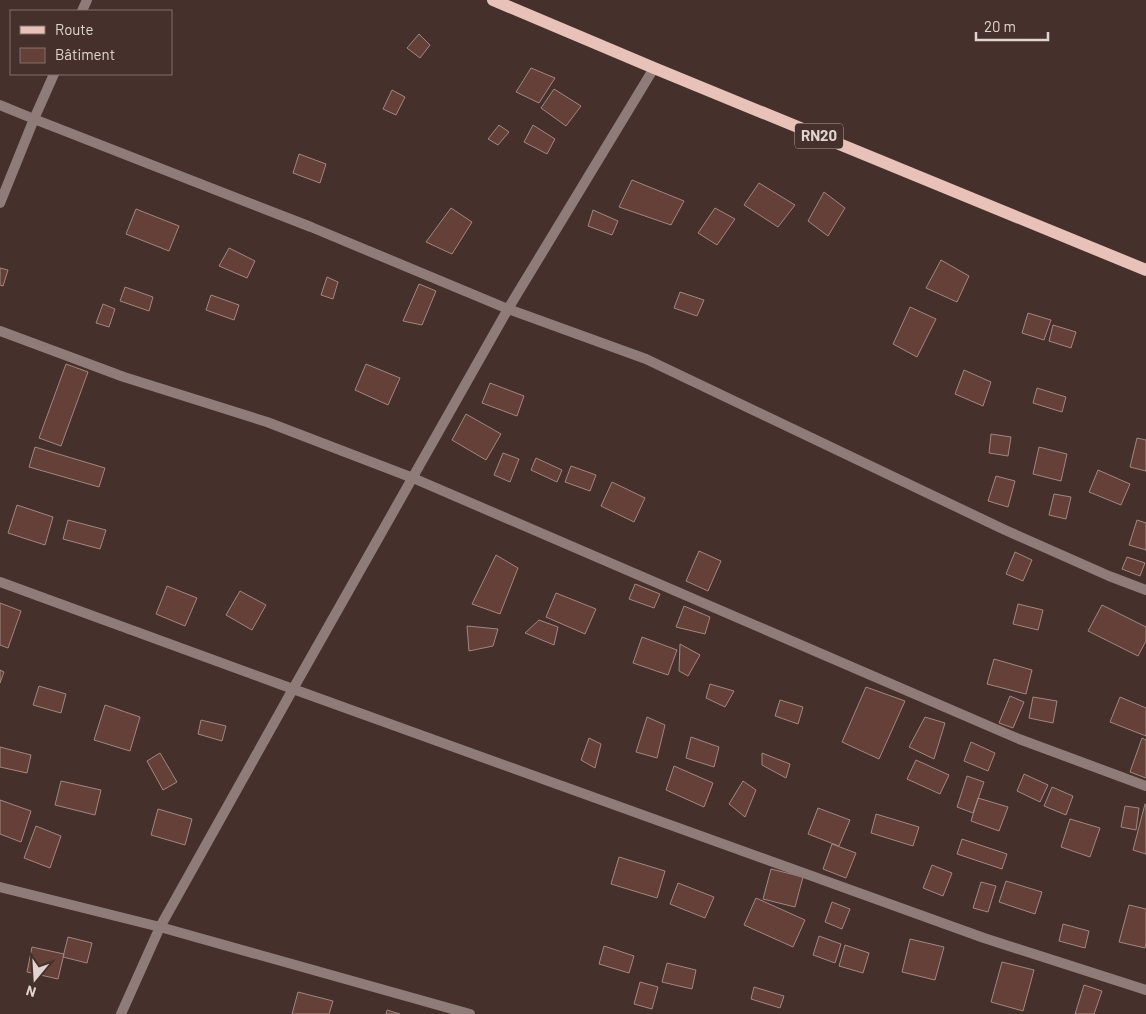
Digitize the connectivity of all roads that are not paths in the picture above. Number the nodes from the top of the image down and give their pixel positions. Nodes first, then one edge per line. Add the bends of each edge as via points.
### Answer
1 (493, 0) edge
2 (654, 68) junction
3 (54, 75) edge
4 (0, 104) edge
5 (34, 119) junction
6 (0, 203) edge
7 (1146, 270) edge
8 (508, 309) junction
9 (0, 331) edge
10 (413, 478) junction
11 (0, 582) edge
12 (1146, 590) edge
13 (292, 689) junction
14 (1146, 786) edge
15 (0, 887) edge
16 (160, 927) junction
17 (1146, 990) edge
18 (121, 1014) edge
19 (470, 1014) edge

1 - 2 main road, RN20
2 - 7 main road, RN20
2 - 8 street
3 - 5 street
4 - 5 street
5 - 6 street
5 - 8 street via 311,227
8 - 10 street
8 - 12 street via 646,359 1005,530
9 - 10 street via 124,376 267,422
10 - 13 street
10 - 14 street via 1019,739
11 - 13 street
13 - 16 street
13 - 17 street via 984,938
15 - 16 street
16 - 18 street
16 - 19 street

